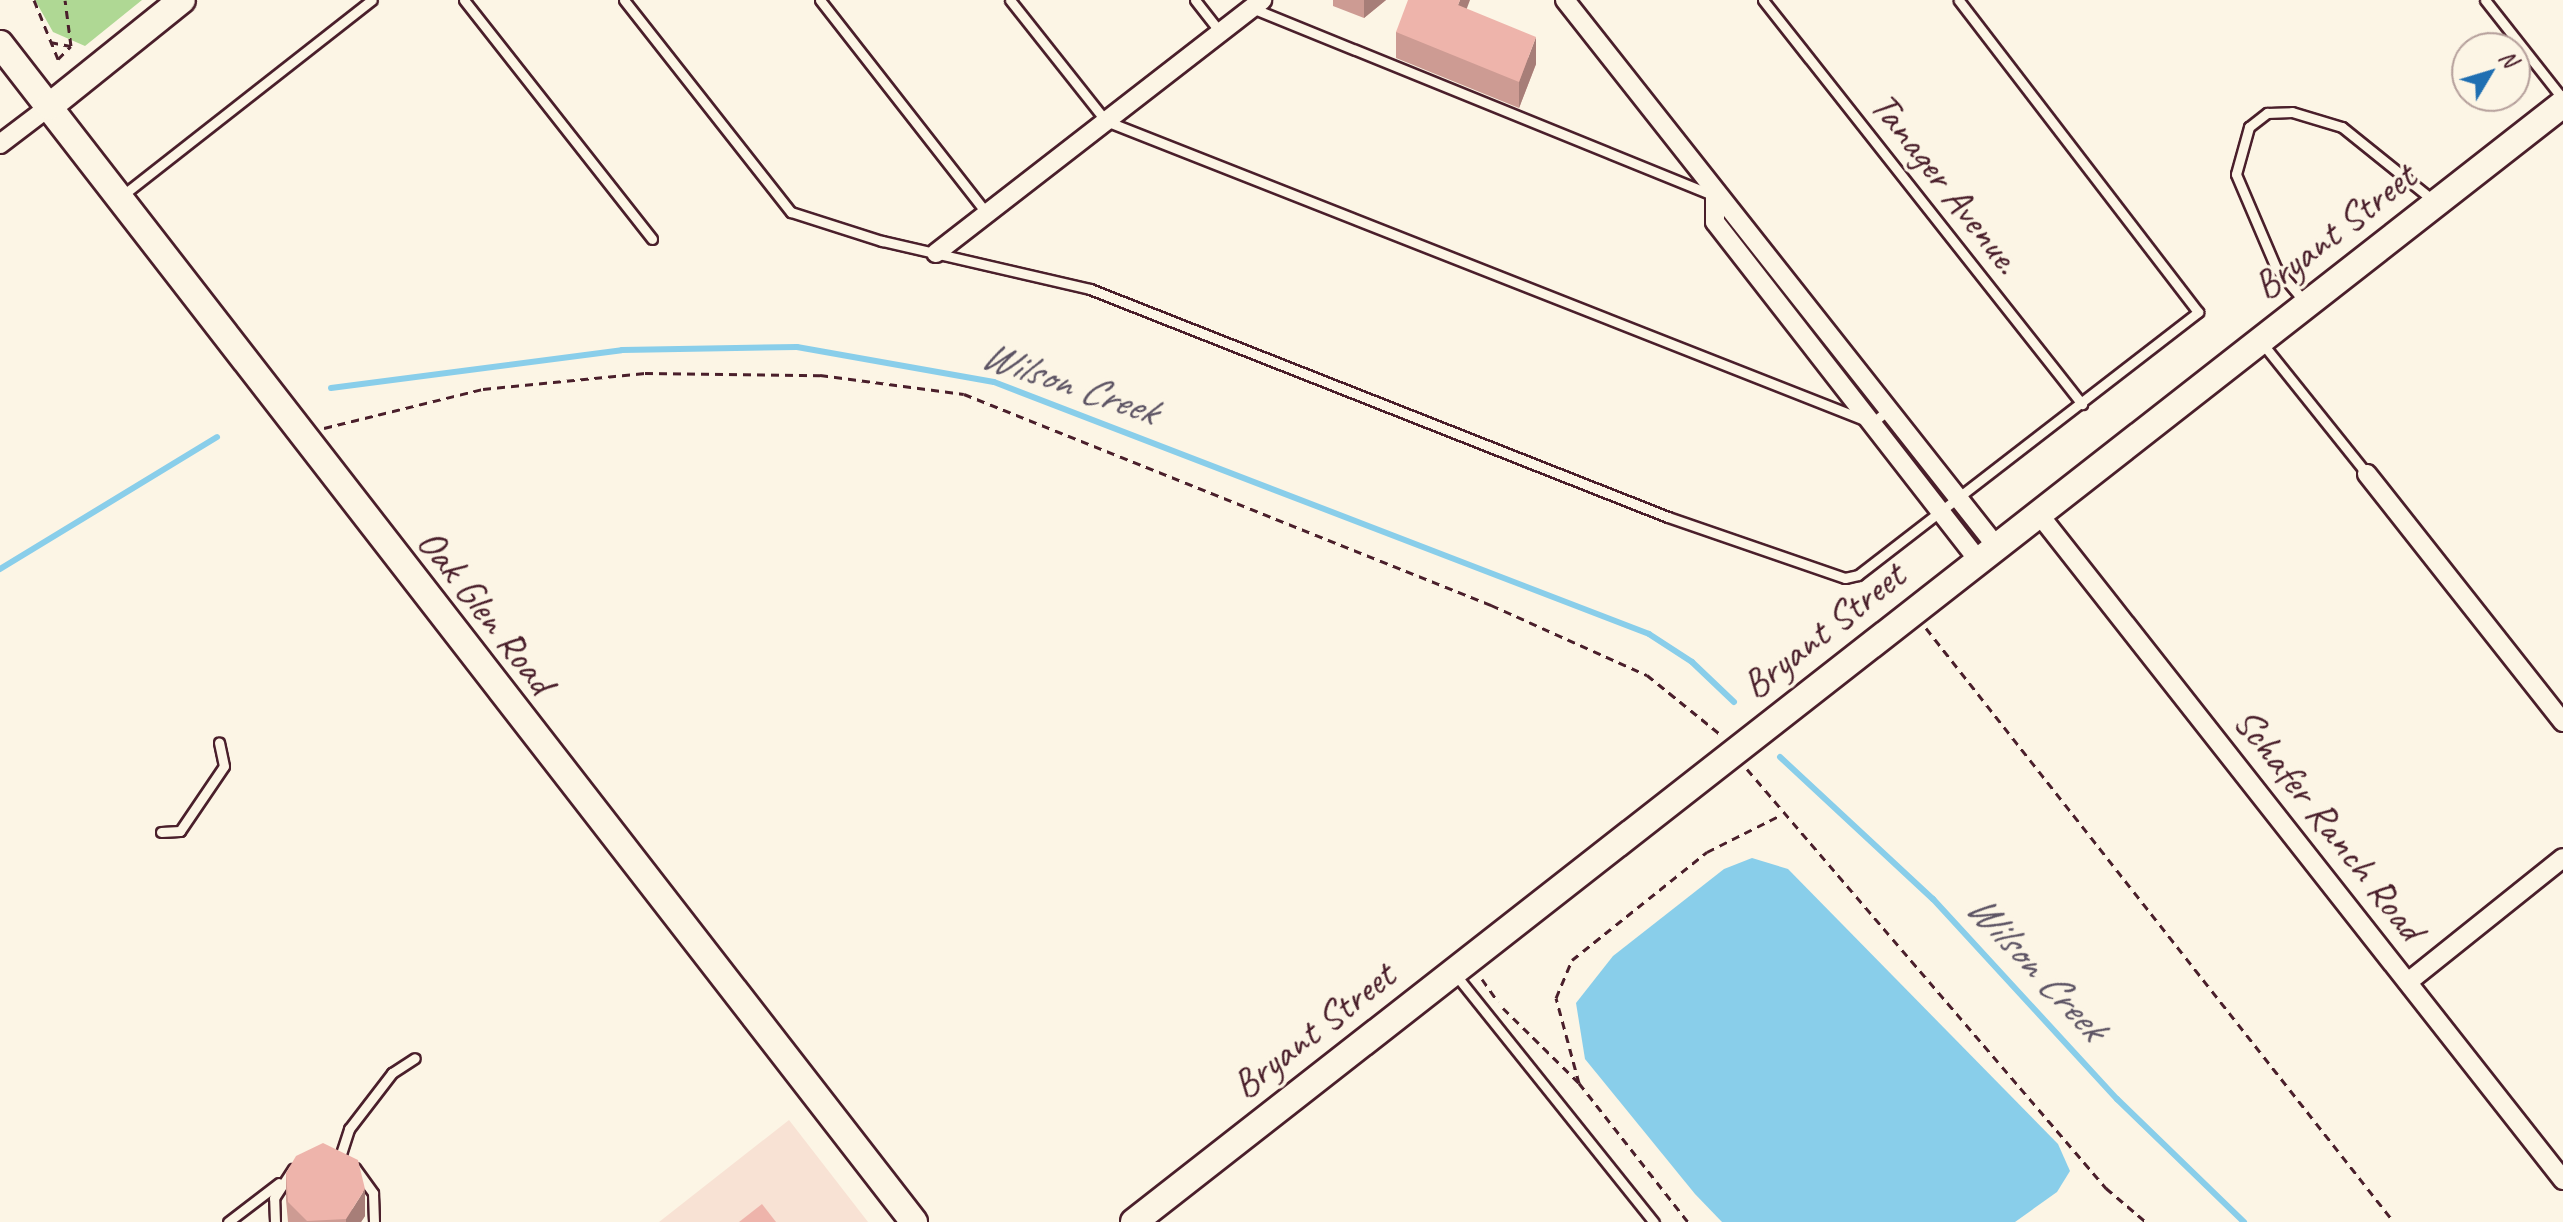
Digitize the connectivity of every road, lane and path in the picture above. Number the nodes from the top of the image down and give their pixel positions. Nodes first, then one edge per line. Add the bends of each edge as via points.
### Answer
1 (34, 0) edge
2 (65, 0) edge
3 (182, 0) edge
4 (372, 0) edge
5 (464, 0) edge
6 (624, 0) edge
7 (820, 0) edge
8 (1010, 0) edge
9 (1195, 0) edge
10 (1565, 0) edge
11 (1763, 0) edge
12 (1959, 0) edge
13 (2485, 0) edge
14 (1257, 4) edge
15 (1220, 32) junction
16 (49, 42) junction
17 (0, 44) edge
18 (71, 46) junction
19 (2563, 101) edge
20 (50, 106) junction
21 (1106, 121) junction
22 (0, 144) edge
23 (1715, 196) junction
24 (120, 197) junction
25 (2435, 203) junction
26 (987, 214) junction
27 (652, 239) dead end
28 (936, 253) junction
29 (2306, 304) junction
30 (2260, 340) junction
31 (2082, 404) junction
32 (1889, 409) junction
33 (1872, 423) junction
34 (302, 436) junction
35 (2367, 474) joint
36 (1958, 498) junction
37 (1941, 511) junction
38 (2038, 513) junction
39 (1987, 553) junction
40 (1913, 611) junction
41 (2563, 722) edge
42 (219, 743) dead end
43 (1735, 751) junction
44 (1781, 815) junction
45 (161, 832) dead end
46 (2563, 858) edge
47 (1461, 965) junction
48 (2408, 982) junction
49 (415, 1058) dead end
50 (1579, 1083) junction
51 (323, 1158) edge
52 (339, 1160) junction
53 (307, 1161) edge
54 (2563, 1180) edge
55 (281, 1182) junction
56 (228, 1222) edge
57 (275, 1222) edge
58 (374, 1222) edge
59 (914, 1222) edge
60 (1134, 1222) edge
61 (1654, 1222) edge
62 (1688, 1222) edge
63 (2146, 1222) edge
64 (2394, 1222) edge

1 - 16 path
2 - 18 path
3 - 20 main road
4 - 24 lane
5 - 27 lane
6 - 28 lane via 791,212
7 - 26 lane
8 - 21 lane
9 - 15 lane
10 - 23 street
11 - 31 lane, Tanager Avenue.
12 - 31 lane via 2198,312
13 - 19 lane
14 - 15 street
14 - 23 lane
15 - 21 street
16 - 18 path
16 - 18 path via 58,59
17 - 20 main road, Oak Glen Road
19 - 25 main road, Bryant Street
20 - 22 street
20 - 24 main road, Oak Glen Road
21 - 26 street
21 - 33 lane
23 - 32 street via 1739,216
23 - 33 street via 1715,222
24 - 34 main road, Oak Glen Road
25 - 29 main road, Bryant Street
25 - 29 lane via 2342,127 2292,112 2267,113 2249,127 2236,174 2276,268
26 - 28 street
28 - 37 lane via 1090,289 1668,517 1845,578 1858,575
29 - 30 main road, Bryant Street
30 - 35 lane
30 - 38 main road, Bryant Street
31 - 36 lane
32 - 33 lane
32 - 36 street
33 - 37 street
34 - 43 path via 483,389 645,373 820,375 964,394 1491,605 1647,675 1703,714
34 - 59 main road, Oak Glen Road
35 - 41 street
36 - 37 lane
36 - 39 street
37 - 39 street
38 - 39 main road, Bryant Street
38 - 48 street, Schafer Ranch Road
39 - 40 main road, Bryant Street
40 - 43 main road, Bryant Street
40 - 64 path
42 - 45 lane via 224,766 180,831
43 - 44 path
43 - 47 main road, Bryant Street
44 - 50 path via 1707,852 1572,960 1556,998
44 - 63 path via 2106,1188
46 - 48 street
47 - 50 path
47 - 60 main road, Bryant Street
47 - 61 lane
48 - 54 street, Schafer Ranch Road
49 - 52 lane via 392,1073 349,1129
50 - 62 path
51 - 52 lane
52 - 58 lane via 366,1179
53 - 55 lane
55 - 56 lane
55 - 57 lane

